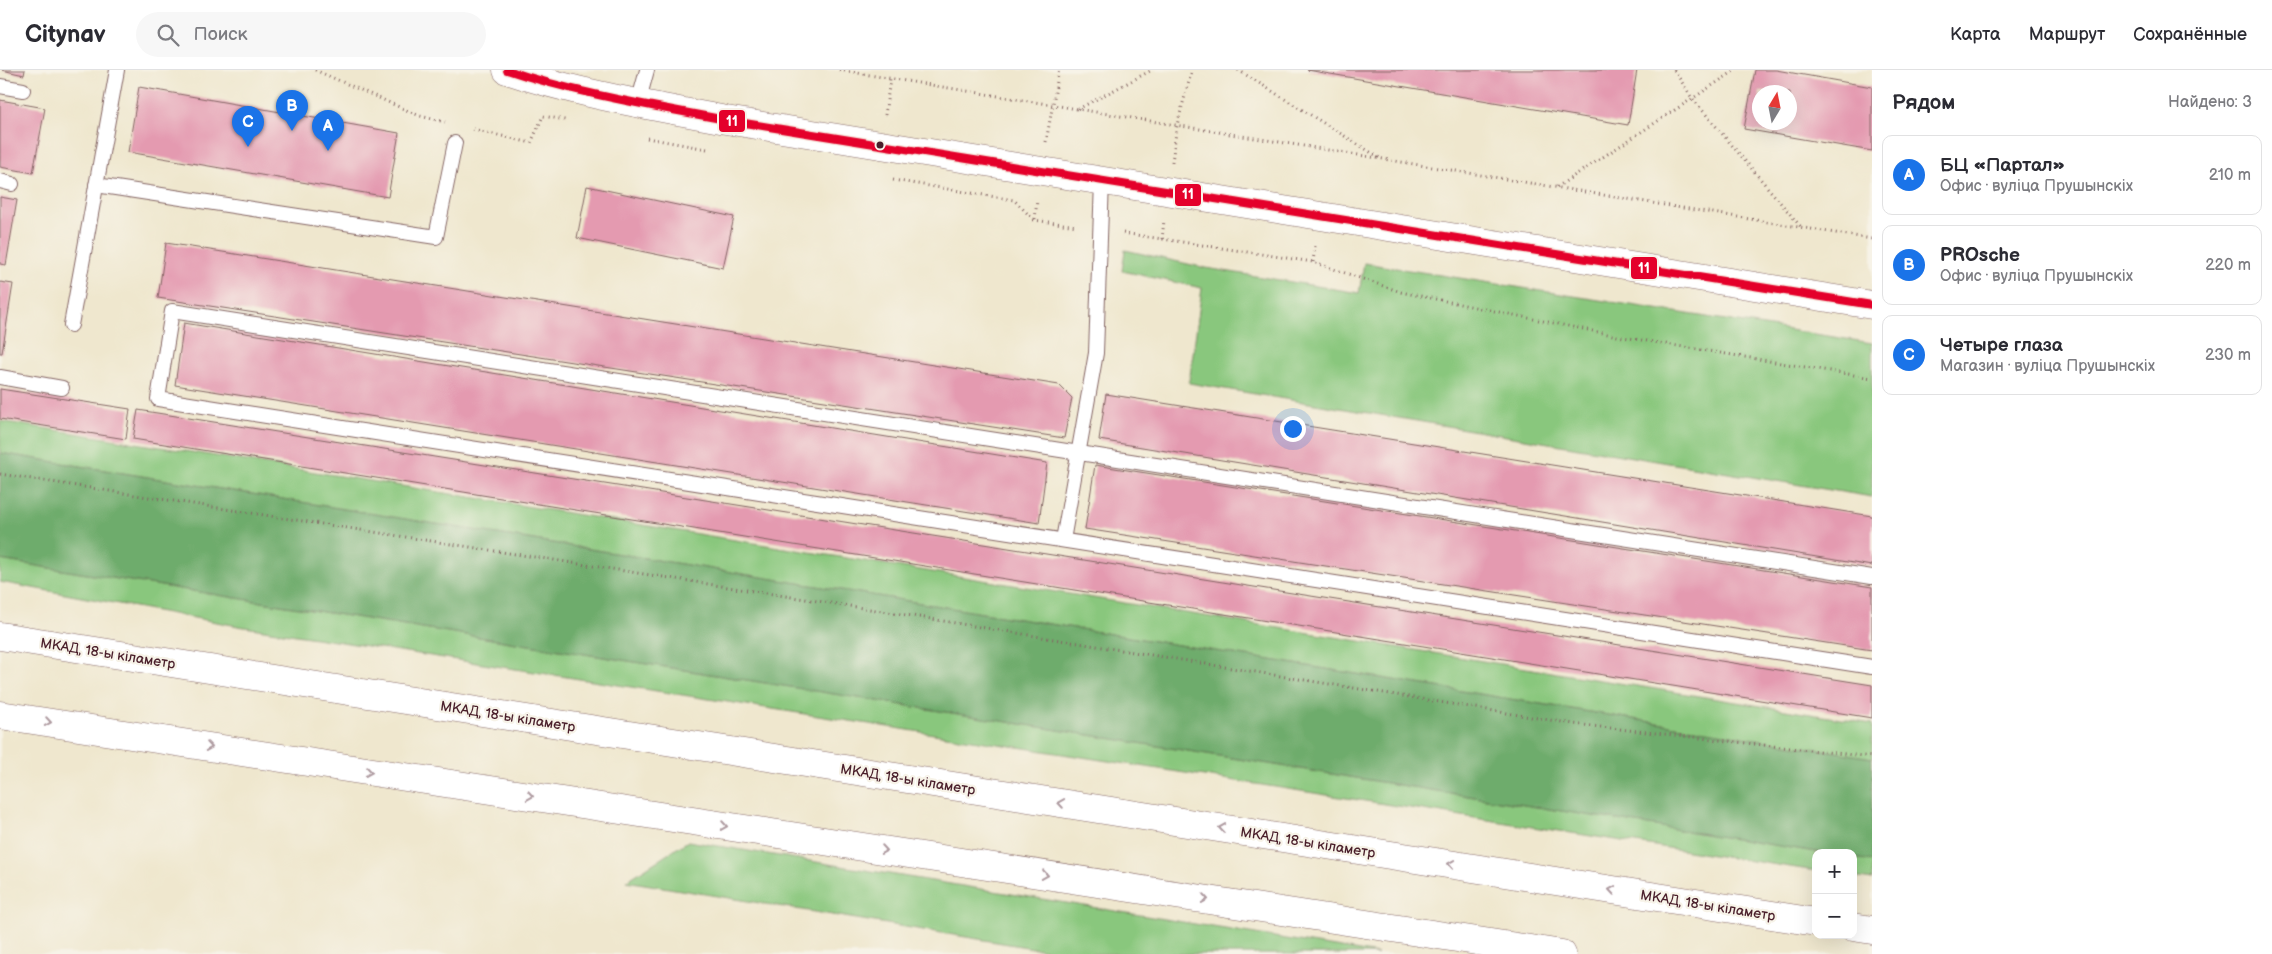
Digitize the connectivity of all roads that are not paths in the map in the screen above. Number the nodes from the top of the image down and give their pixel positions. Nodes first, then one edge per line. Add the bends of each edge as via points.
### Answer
1 (116, 70) edge
2 (507, 70) edge
3 (647, 70) edge
4 (0, 86) edge
5 (23, 90) dead end
6 (638, 103) junction
7 (455, 143) dead end
8 (1102, 181) junction
9 (96, 185) junction
10 (1872, 305) edge
11 (71, 325) dead end
12 (0, 377) edge
13 (62, 388) dead end
14 (1079, 453) junction
15 (1063, 540) junction
16 (1872, 577) edge
17 (0, 636) edge
18 (1872, 667) edge
19 (0, 715) edge
20 (1812, 921) edge
21 (1857, 928) edge
22 (1872, 930) edge
23 (1562, 954) edge

1 - 9 lane
2 - 6 main road
3 - 6 lane
4 - 5 lane
6 - 8 main road
7 - 9 lane via 436,237
8 - 10 main road
8 - 14 lane via 1096,353
9 - 11 lane
12 - 13 lane
14 - 15 lane
14 - 15 lane via 172,311 158,399
14 - 16 lane
15 - 18 lane
20 -> 17 main road, МКАД, 18-ы кіламетр
19 -> 23 main road
21 - 22 main road

